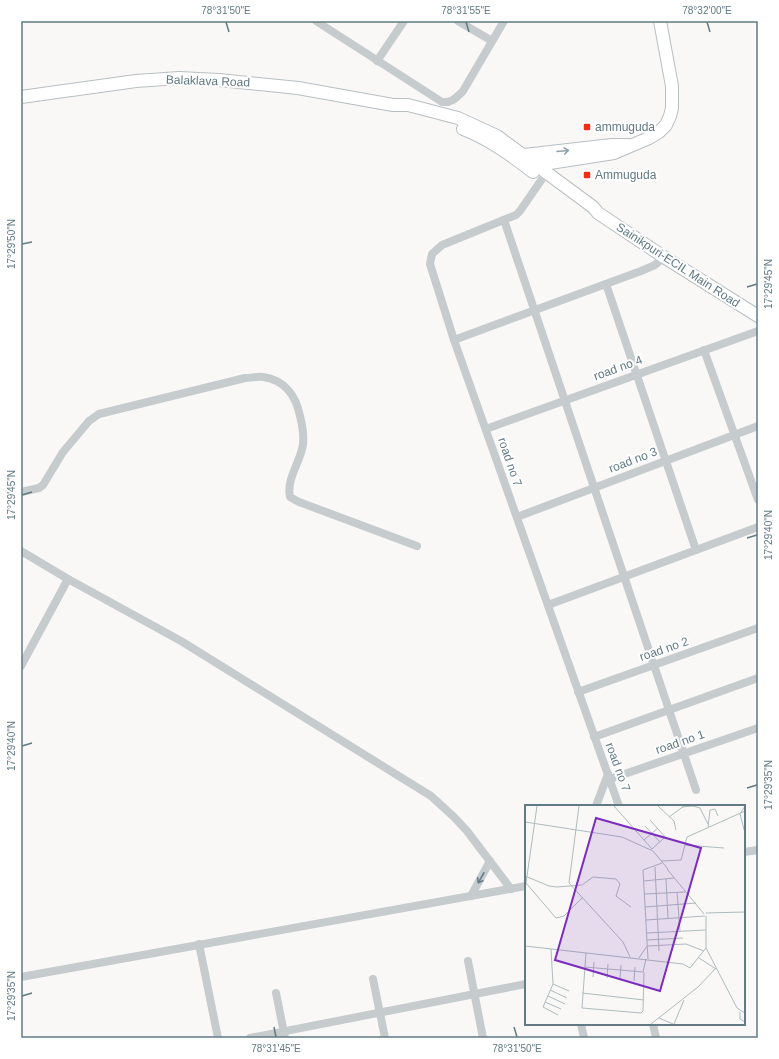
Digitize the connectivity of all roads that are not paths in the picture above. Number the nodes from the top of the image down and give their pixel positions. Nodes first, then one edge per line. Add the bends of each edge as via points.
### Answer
1 (316, 21) edge
2 (404, 21) edge
3 (458, 21) edge
4 (504, 21) edge
5 (660, 21) edge
6 (492, 42) junction
7 (377, 61) junction
8 (21, 97) edge
9 (393, 105) joint
10 (630, 146) junction
11 (521, 158) junction
12 (534, 168) junction
13 (542, 179) junction
14 (598, 213) junction
15 (504, 220) junction
16 (664, 257) junction
17 (606, 284) junction
18 (534, 310) junction
19 (758, 316) edge
20 (758, 331) edge
21 (454, 340) junction
22 (704, 350) junction
23 (636, 374) junction
24 (565, 400) junction
25 (758, 426) edge
26 (486, 429) junction
27 (735, 434) junction
28 (666, 460) junction
29 (594, 488) junction
30 (21, 492) edge
31 (758, 500) edge
32 (517, 517) junction
33 (758, 527) edge
34 (417, 546) dead end
35 (21, 550) edge
36 (696, 550) junction
37 (624, 576) junction
38 (68, 579) junction
39 (548, 605) junction
40 (758, 628) edge
41 (654, 665) junction
42 (21, 666) edge
43 (758, 678) edge
44 (578, 692) junction
45 (670, 710) junction
46 (758, 728) edge
47 (594, 737) junction
48 (684, 753) junction
49 (609, 776) junction
50 (696, 790) dead end
51 (596, 805) edge
52 (619, 805) edge
53 (758, 850) edge
54 (745, 852) edge
55 (490, 861) junction
56 (525, 886) edge
57 (511, 889) junction
58 (471, 896) junction
59 (199, 944) junction
60 (468, 961) dead end
61 (21, 977) edge
62 (373, 980) dead end
63 (525, 984) edge
64 (276, 993) dead end
65 (475, 994) junction
66 (380, 1012) junction
67 (581, 1025) edge
68 (652, 1025) edge
69 (284, 1035) edge
70 (218, 1038) edge
71 (250, 1038) edge
72 (385, 1038) edge
73 (483, 1038) edge
74 (584, 1038) edge
75 (656, 1038) edge

1 - 7 street
2 - 7 street
3 - 6 street
4 - 6 street
5 - 10 main road via 672,86 670,116 659,132
6 - 7 street via 463,91 450,102 442,102
8 - 9 main road, Balaklava Road via 136,81 192,79 298,88
9 - 11 main road, Sainikpuri-ECIL Main Road via 398,110 474,133
11 -> 10 main road via 612,145
10 - 12 main road via 614,153
11 - 12 main road, Sainikpuri-ECIL Main Road
12 - 13 main road, Sainikpuri-ECIL Main Road
12 - 14 main road, Sainikpuri-ECIL Main Road via 593,207
13 - 14 main road, Sainikpuri-ECIL Main Road via 590,212
13 - 15 street, road no 7 via 520,211
14 - 16 main road, Sainikpuri-ECIL Main Road
15 - 18 street
15 - 21 street, road no 7 via 442,245 432,254 430,264
16 - 17 street via 655,265
16 - 19 main road, Sainikpuri-ECIL Main Road
17 - 18 street
17 - 23 street
18 - 21 street
18 - 24 street
20 - 22 street, road no 4
21 - 26 street, road no 7
22 - 23 street, road no 4
22 - 27 street
23 - 24 street, road no 4
23 - 28 street
24 - 26 street, road no 4
24 - 29 street
25 - 27 street, road no 3
26 - 32 street, road no 7
27 - 28 street, road no 3
27 - 31 street
28 - 29 street, road no 3
28 - 36 street
29 - 32 street, road no 3
29 - 37 street
30 - 34 street via 43,485 64,452 89,421 100,414 245,378 263,377 280,381 290,390 298,406 303,443 290,481 290,496
32 - 39 street, road no 7
33 - 36 street
35 - 38 street
36 - 37 street
37 - 39 street
37 - 41 street
38 - 42 street
38 - 55 street via 181,641 431,796 454,817
39 - 44 street, road no 7
40 - 41 street, road no 2
41 - 44 street, road no 2
41 - 45 street
43 - 45 street
44 - 47 street, road no 7
45 - 47 street
45 - 48 street
46 - 48 street, road no 1
47 - 49 street, road no 7
48 - 49 street, road no 1
48 - 50 street
49 - 51 street
49 - 52 street, road no 7
53 - 54 street
55 - 57 street
55 -> 58 street
56 - 57 street
57 - 58 street
58 - 59 street
59 - 61 street
59 - 70 street
60 - 65 street
62 - 66 street
63 - 65 street
64 - 69 street
65 - 66 street
65 - 73 street
66 - 69 street
66 - 72 street
67 - 74 street
68 - 75 street
69 - 71 street

